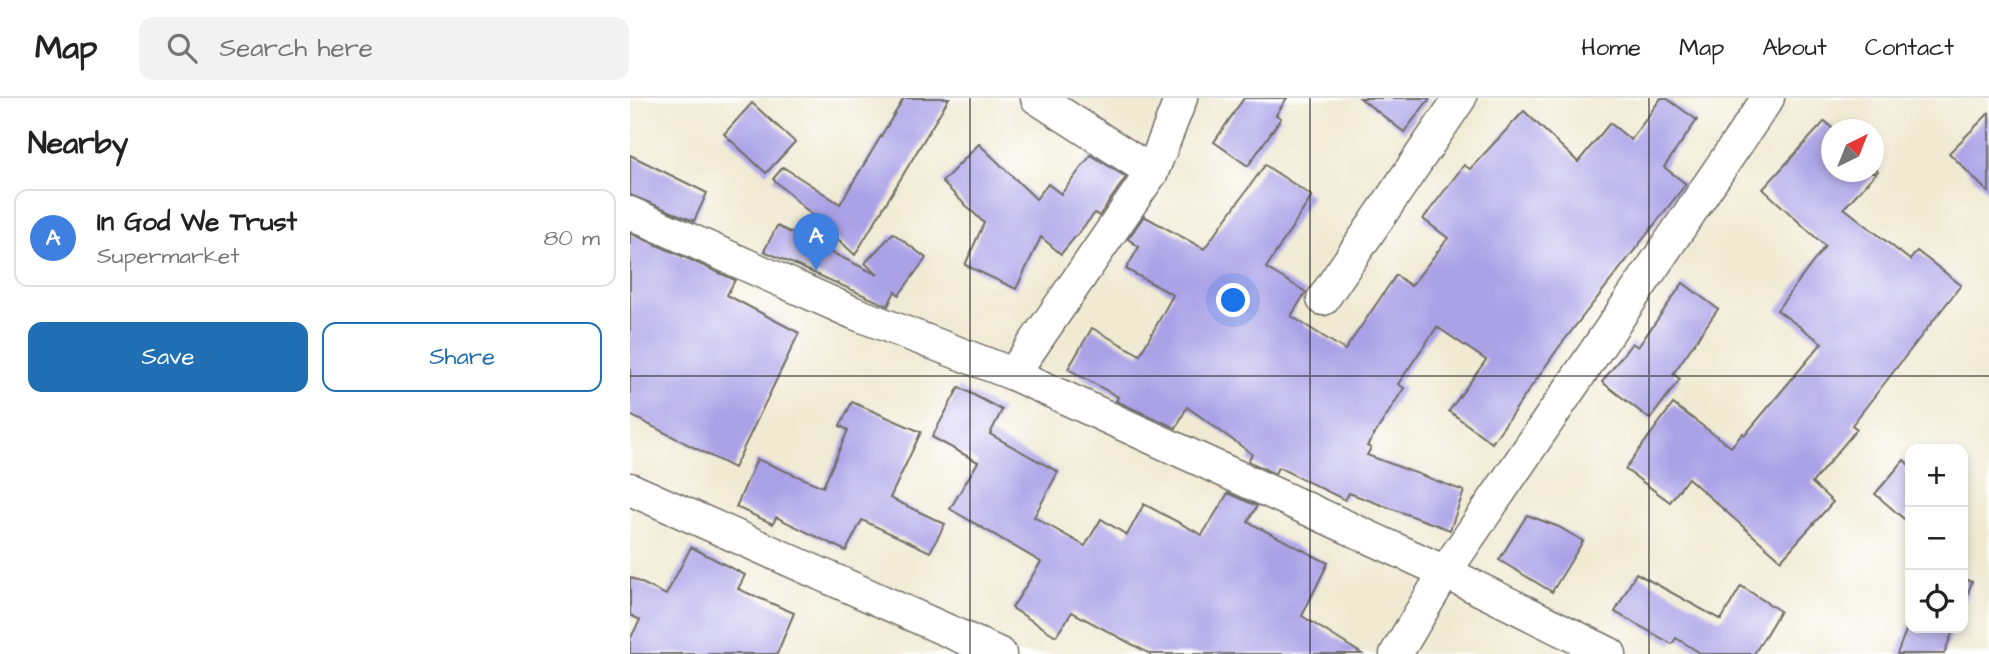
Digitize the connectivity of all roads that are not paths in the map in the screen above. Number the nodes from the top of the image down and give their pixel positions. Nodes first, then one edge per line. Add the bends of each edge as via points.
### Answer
1 (1037, 98) edge
2 (1181, 98) edge
3 (1460, 98) edge
4 (1768, 98) edge
5 (1152, 172) junction
6 (630, 213) edge
7 (1323, 299) dead end
8 (1013, 374) junction
9 (630, 489) edge
10 (1445, 572) junction
11 (1000, 654) edge
12 (1396, 654) edge
13 (1610, 654) edge

1 - 5 street
2 - 5 street
3 - 7 street
4 - 10 street
5 - 8 street
6 - 8 street via 854,313
8 - 10 street
9 - 11 street
10 - 12 street
10 - 13 street

